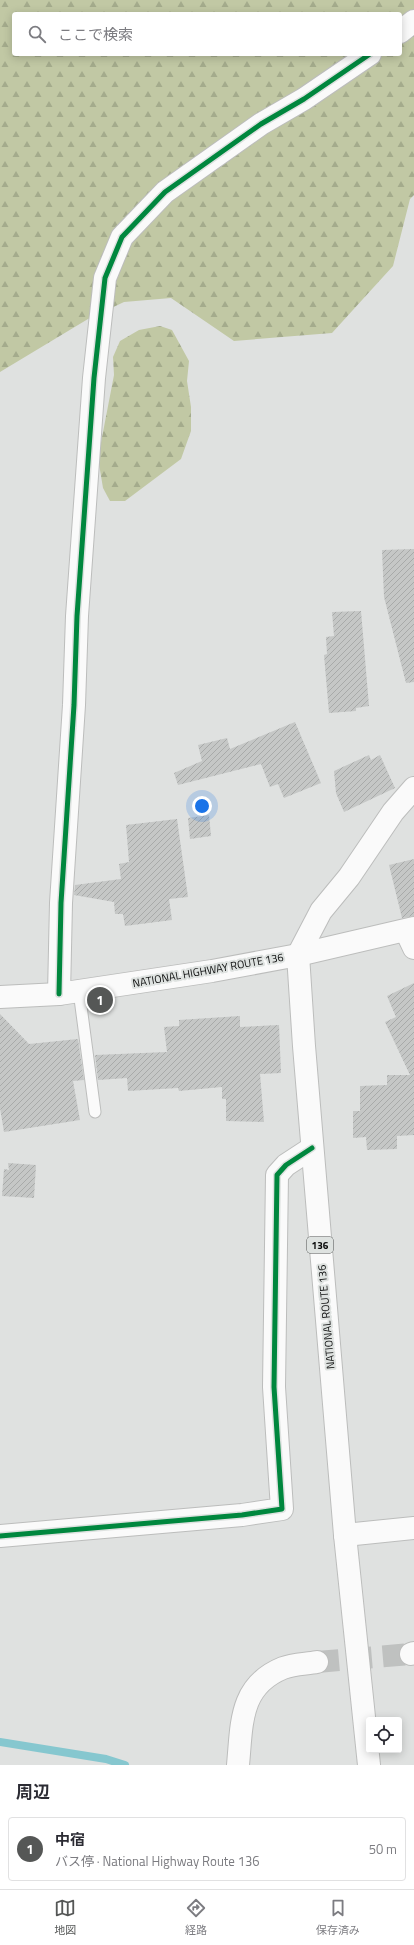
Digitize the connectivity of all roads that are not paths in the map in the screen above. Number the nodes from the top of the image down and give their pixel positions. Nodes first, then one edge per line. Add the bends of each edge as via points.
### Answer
1 (414, 21) edge
2 (402, 30) edge
3 (367, 56) edge
4 (414, 788) edge
5 (411, 936) edge
6 (298, 955) junction
7 (69, 992) junction
8 (0, 997) edge
9 (95, 1112) dead end
10 (312, 1148) junction
11 (414, 1528) edge
12 (345, 1535) junction
13 (0, 1536) edge
14 (317, 1662) tunnel mouth
15 (238, 1765) edge
16 (369, 1765) edge

1 - 2 main road
3 - 7 main road via 262,124 165,192 122,237 105,278 94,378 77,616 61,903
4 - 6 main road via 393,812 349,877 320,911
5 - 6 main road, NATIONAL HIGHWAY ROUTE 136
6 - 7 main road, NATIONAL HIGHWAY ROUTE 136 via 212,971
6 - 10 main road, NATIONAL ROUTE 136 / 136
7 - 8 main road, NATIONAL HIGHWAY ROUTE 136
7 - 9 lane
10 - 12 main road, NATIONAL ROUTE 136 / 136
10 - 13 main road via 286,1164 277,1175 274,1386 282,1509 242,1515
11 - 12 main road
12 - 16 main road, NATIONAL ROUTE 136
14 - 15 main road via 284,1668 256,1685 244,1712

